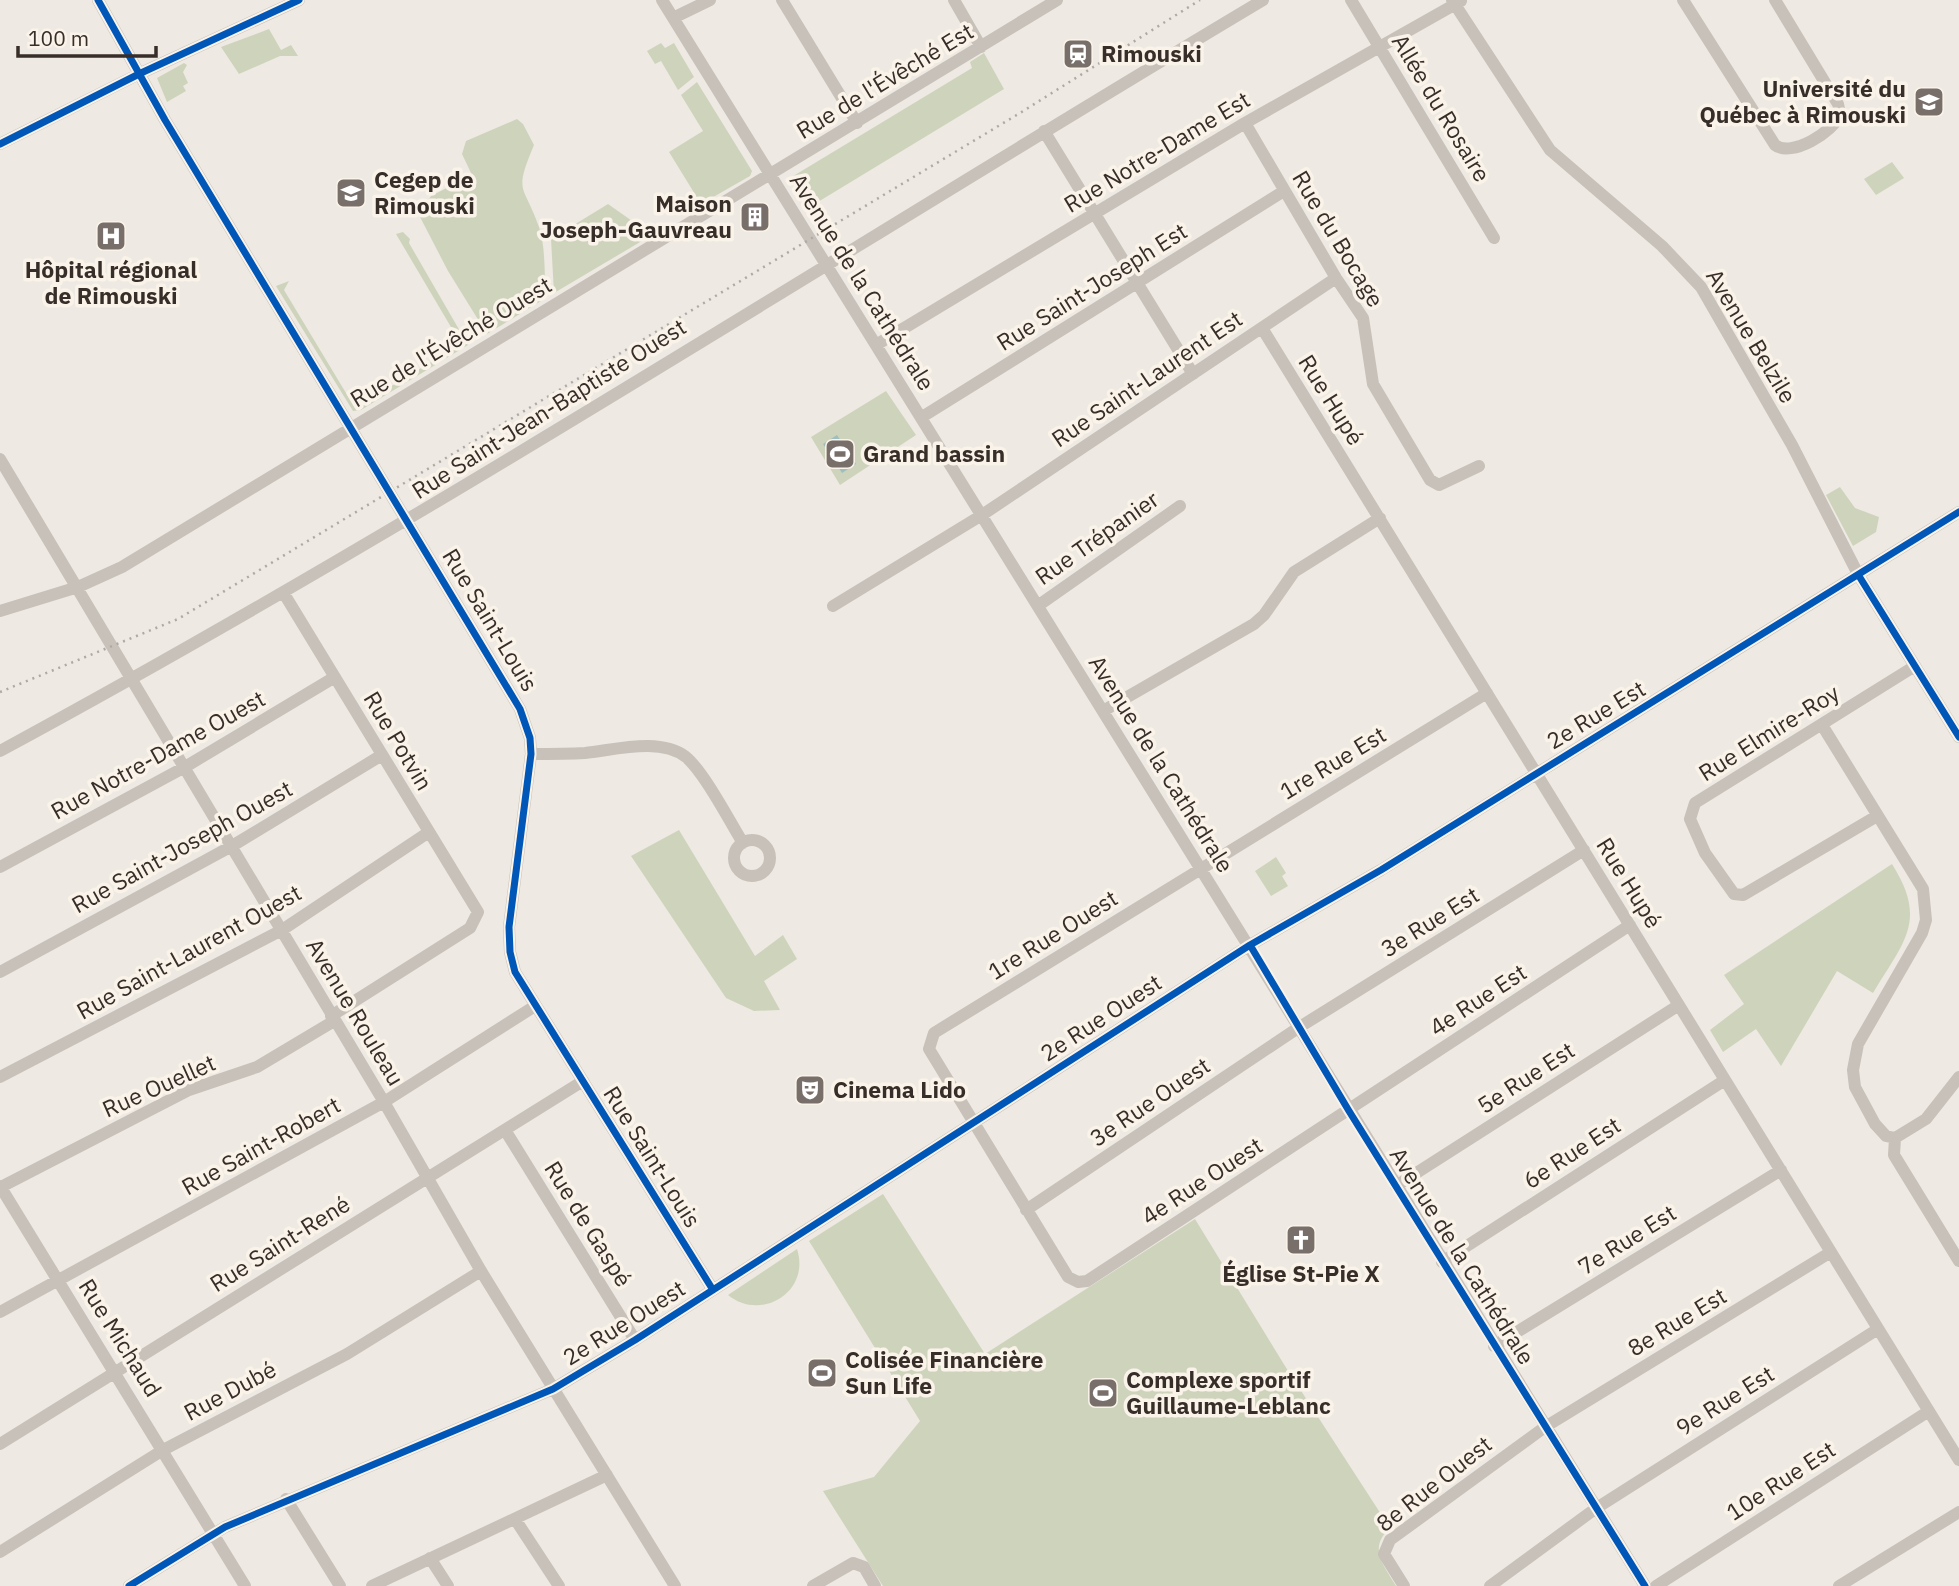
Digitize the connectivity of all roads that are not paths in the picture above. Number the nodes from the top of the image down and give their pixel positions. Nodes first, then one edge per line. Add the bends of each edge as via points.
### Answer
1 (98, 0) edge
2 (299, 0) edge
3 (662, 0) edge
4 (709, 0) edge
5 (782, 0) edge
6 (954, 0) edge
7 (1058, 0) edge
8 (1263, 0) edge
9 (1352, 0) edge
10 (1683, 0) edge
11 (1775, 0) edge
12 (1456, 1) edge
13 (673, 18) junction
14 (1380, 46) junction
15 (981, 47) junction
16 (141, 73) junction
17 (857, 123) junction
18 (1245, 123) junction
19 (1044, 131) junction
20 (0, 144) edge
21 (770, 174) junction
22 (1284, 191) junction
23 (1095, 214) junction
24 (1494, 238) dead end
25 (826, 265) junction
26 (1336, 278) junction
27 (1138, 284) junction
28 (1262, 328) junction
29 (876, 345) junction
30 (1193, 374) junction
31 (922, 417) junction
32 (349, 429) junction
33 (0, 459) edge
34 (1479, 466) dead end
35 (1180, 506) dead end
36 (1959, 512) edge
37 (982, 515) junction
38 (1380, 518) junction
39 (408, 521) junction
40 (1859, 576) junction
41 (78, 587) junction
42 (283, 592) junction
43 (1038, 605) junction
44 (833, 606) dead end
45 (0, 611) edge
46 (1915, 666) junction
47 (335, 677) junction
48 (134, 679) junction
49 (1487, 693) junction
50 (1103, 710) junction
51 (1822, 725) junction
52 (1959, 737) edge
53 (0, 751) edge
54 (531, 754) junction
55 (382, 755) junction
56 (185, 767) junction
57 (1536, 773) junction
58 (1877, 816) junction
59 (429, 832) junction
60 (743, 843) dead end
61 (232, 846) junction
62 (1584, 850) junction
63 (0, 867) edge
64 (1201, 868) junction
65 (478, 912) joint
66 (1630, 925) junction
67 (282, 930) junction
68 (1250, 945) junction
69 (0, 972) edge
70 (1679, 1005) junction
71 (535, 1006) junction
72 (333, 1018) junction
73 (1298, 1028) junction
74 (0, 1077) edge
75 (1959, 1077) edge
76 (1725, 1080) junction
77 (583, 1081) junction
78 (384, 1102) junction
79 (1349, 1111) junction
80 (974, 1123) junction
81 (505, 1130) junction
82 (1895, 1138) junction
83 (1781, 1170) junction
84 (426, 1179) junction
85 (0, 1186) edge
86 (1396, 1186) junction
87 (1026, 1210) junction
88 (1831, 1252) junction
89 (1959, 1261) edge
90 (1442, 1262) junction
91 (481, 1271) junction
92 (59, 1279) junction
93 (713, 1290) junction
94 (0, 1312) edge
95 (1878, 1329) junction
96 (635, 1340) junction
97 (1494, 1346) junction
98 (116, 1371) junction
99 (553, 1389) junction
100 (1929, 1411) junction
101 (1545, 1427) junction
102 (0, 1444) edge
103 (163, 1450) junction
104 (1959, 1460) edge
105 (607, 1475) junction
106 (286, 1499) junction
107 (1595, 1509) junction
108 (1959, 1512) edge
109 (515, 1519) junction
110 (214, 1533) junction
111 (0, 1552) edge
112 (430, 1559) junction
113 (129, 1586) edge
114 (245, 1586) edge
115 (340, 1586) edge
116 (372, 1586) edge
117 (448, 1586) edge
118 (559, 1586) edge
119 (675, 1586) edge
120 (813, 1586) edge
121 (875, 1586) edge
122 (1404, 1586) edge
123 (1490, 1586) edge
124 (1645, 1586) edge
125 (1656, 1586) edge
126 (1839, 1586) edge

1 - 16 street, Rue Saint-Louis
2 - 16 street
3 - 13 street, Avenue de la Cathédrale
4 - 13 street
5 - 17 street
6 - 15 street
7 - 15 street, Rue de l'Évêché Est
8 - 19 street, Rue Saint-Jean-Baptiste Ouest
9 - 14 street, Allée du Rosaire
10 - 11 street via 1782,150 1791,150 1832,128 1840,114
12 - 14 street, Rue Notre-Dame Est
12 - 40 street, Avenue Belzile via 1550,150 1662,246 1701,287 1792,445
13 - 21 street, Avenue de la Cathédrale
14 - 18 street, Rue Notre-Dame Est
14 - 24 street, Allée du Rosaire
15 - 17 street, Rue de l'Évêché Est
16 - 20 street
16 - 32 street, Rue Saint-Louis
17 - 21 street, Rue de l'Évêché Est
18 - 22 street, Rue du Bocage
18 - 23 street, Rue Notre-Dame Est
19 - 23 street
19 - 25 street, Rue Saint-Jean-Baptiste Ouest
21 - 25 street, Avenue de la Cathédrale
21 - 32 street, Rue de l'Évêché Ouest
22 - 26 street, Rue du Bocage
22 - 27 street, Rue Saint-Joseph Est
23 - 27 street
23 - 29 street, Rue Notre-Dame Est
25 - 29 street, Avenue de la Cathédrale
25 - 39 street, Rue Saint-Jean-Baptiste Ouest
26 - 28 street, Rue Saint-Laurent Est
26 - 34 street, Rue du Bocage via 1363,318 1373,384 1430,480 1439,485
27 - 30 street
27 - 31 street, Rue Saint-Joseph Est
28 - 30 street, Rue Saint-Laurent Est
28 - 38 street, Rue Hupé
29 - 31 street, Avenue de la Cathédrale
30 - 37 street, Rue Saint-Laurent Est
31 - 37 street, Avenue de la Cathédrale
32 - 39 street, Rue Saint-Louis
32 - 41 street, Rue de l'Évêché Ouest via 122,567
33 - 41 street, Avenue Rouleau
35 - 43 street, Rue Trépanier
36 - 40 street, 2e Rue Est
37 - 43 street, Avenue de la Cathédrale
37 - 44 street
38 - 49 street, Rue Hupé
38 - 50 street via 1294,572 1254,624
39 - 42 street, Rue Saint-Jean-Baptiste Ouest
39 - 54 street, Rue Saint-Louis via 520,709
40 - 46 street, Avenue Belzile
40 - 57 street, 2e Rue Est
41 - 45 street, Rue de l'Évêché Ouest
41 - 48 street, Avenue Rouleau
42 - 47 street, Rue Potvin
42 - 48 street, Rue Saint-Jean-Baptiste Ouest
43 - 50 street, Avenue de la Cathédrale
46 - 51 street, Rue Elmire-Roy
46 - 52 street, Avenue Belzile
47 - 55 street, Rue Potvin
47 - 56 street, Rue Notre-Dame Ouest
48 - 53 street, Rue Saint-Jean-Baptiste Ouest
48 - 56 street, Avenue Rouleau
49 - 57 street, Rue Hupé
49 - 64 street, 1re Rue Est
50 - 64 street, Avenue de la Cathédrale
51 - 58 street
51 - 58 street, Rue Elmire-Roy via 1695,803 1690,819 1705,853 1734,894 1743,895
54 - 60 street via 638,748 676,751 692,764
54 - 71 street, Rue Saint-Louis via 509,928 515,972
55 - 59 street, Rue Potvin
55 - 61 street, Rue Saint-Joseph Ouest
56 - 61 street, Avenue Rouleau
56 - 63 street, Rue Notre-Dame Ouest
57 - 62 street, Rue Hupé
57 - 68 street, 2e Rue Est
58 - 82 street via 1923,889 1926,905 1922,933 1854,1055 1855,1087 1875,1124 1886,1136
59 - 65 street, Rue Potvin
59 - 67 street, Rue Saint-Laurent Ouest
61 - 67 street, Avenue Rouleau
61 - 69 street, Rue Saint-Joseph Ouest
62 - 66 street, Rue Hupé
62 - 73 street, 3e Rue Est
64 - 68 street, Avenue de la Cathédrale
64 - 80 street, 1re Rue Ouest via 934,1033 929,1049
65 - 72 street, Rue Ouellet via 470,928
66 - 70 street, Rue Hupé
66 - 79 street, 4e Rue Est
67 - 72 street, Avenue Rouleau
67 - 74 street, Rue Saint-Laurent Ouest
68 - 73 street, Avenue de la Cathédrale
68 - 80 street, 2e Rue Ouest
70 - 76 street, Rue Hupé
70 - 86 street, 5e Rue Est
71 - 77 street, Rue Saint-Louis
71 - 78 street, Rue Saint-Robert
72 - 78 street, Avenue Rouleau
72 - 85 street, Rue Ouellet via 257,1068 189,1090
73 - 79 street, Avenue de la Cathédrale
73 - 87 street, 3e Rue Ouest
75 - 82 street via 1926,1119
76 - 83 street, Rue Hupé
76 - 90 street, 6e Rue Est
77 - 81 street, Rue Saint-René
77 - 93 street, Rue Saint-Louis
78 - 84 street, Avenue Rouleau
78 - 92 street, Rue Saint-Robert
79 - 86 street, Avenue de la Cathédrale
79 - 87 street, 4e Rue Ouest via 1087,1281 1068,1277
80 - 87 street
80 - 93 street, 2e Rue Ouest
81 - 84 street, Rue Saint-René
81 - 96 street, Rue de Gaspé
82 - 89 street via 1894,1155
83 - 88 street, Rue Hupé
83 - 97 street, 7e Rue Est
84 - 91 street, Avenue Rouleau
84 - 98 street, Rue Saint-René
85 - 92 street, Rue Michaud
86 - 90 street, Avenue de la Cathédrale
88 - 95 street, Rue Hupé
88 - 101 street, 8e Rue Est
90 - 97 street, Avenue de la Cathédrale
91 - 99 street, Avenue Rouleau
91 - 103 street, Rue Dubé via 347,1354
92 - 94 street, Rue Saint-Robert
92 - 98 street, Rue Michaud
93 - 96 street, 2e Rue Ouest
95 - 100 street, Rue Hupé
95 - 107 street, 9e Rue Est
96 - 99 street, 2e Rue Ouest
97 - 101 street, Avenue de la Cathédrale
98 - 102 street, Rue Saint-René
98 - 103 street, Rue Michaud
99 - 105 street, Avenue Rouleau
99 - 106 street, 2e Rue Ouest
100 - 104 street, Rue Hupé
100 - 125 street, 10e Rue Est
101 - 107 street, Avenue de la Cathédrale
101 - 122 street, 8e Rue Ouest via 1390,1540 1384,1554
103 - 110 street, Rue Michaud
103 - 111 street, Rue Dubé
105 - 109 street
105 - 119 street, Avenue Rouleau
106 - 110 street, 2e Rue Ouest
106 - 115 street
107 - 123 street, 9e Rue Est
107 - 124 street, Avenue de la Cathédrale
108 - 126 street
109 - 112 street
109 - 118 street
110 - 113 street, 2e Rue Ouest
110 - 114 street, Rue Michaud
112 - 116 street
112 - 117 street
120 - 121 street via 855,1563 864,1567

